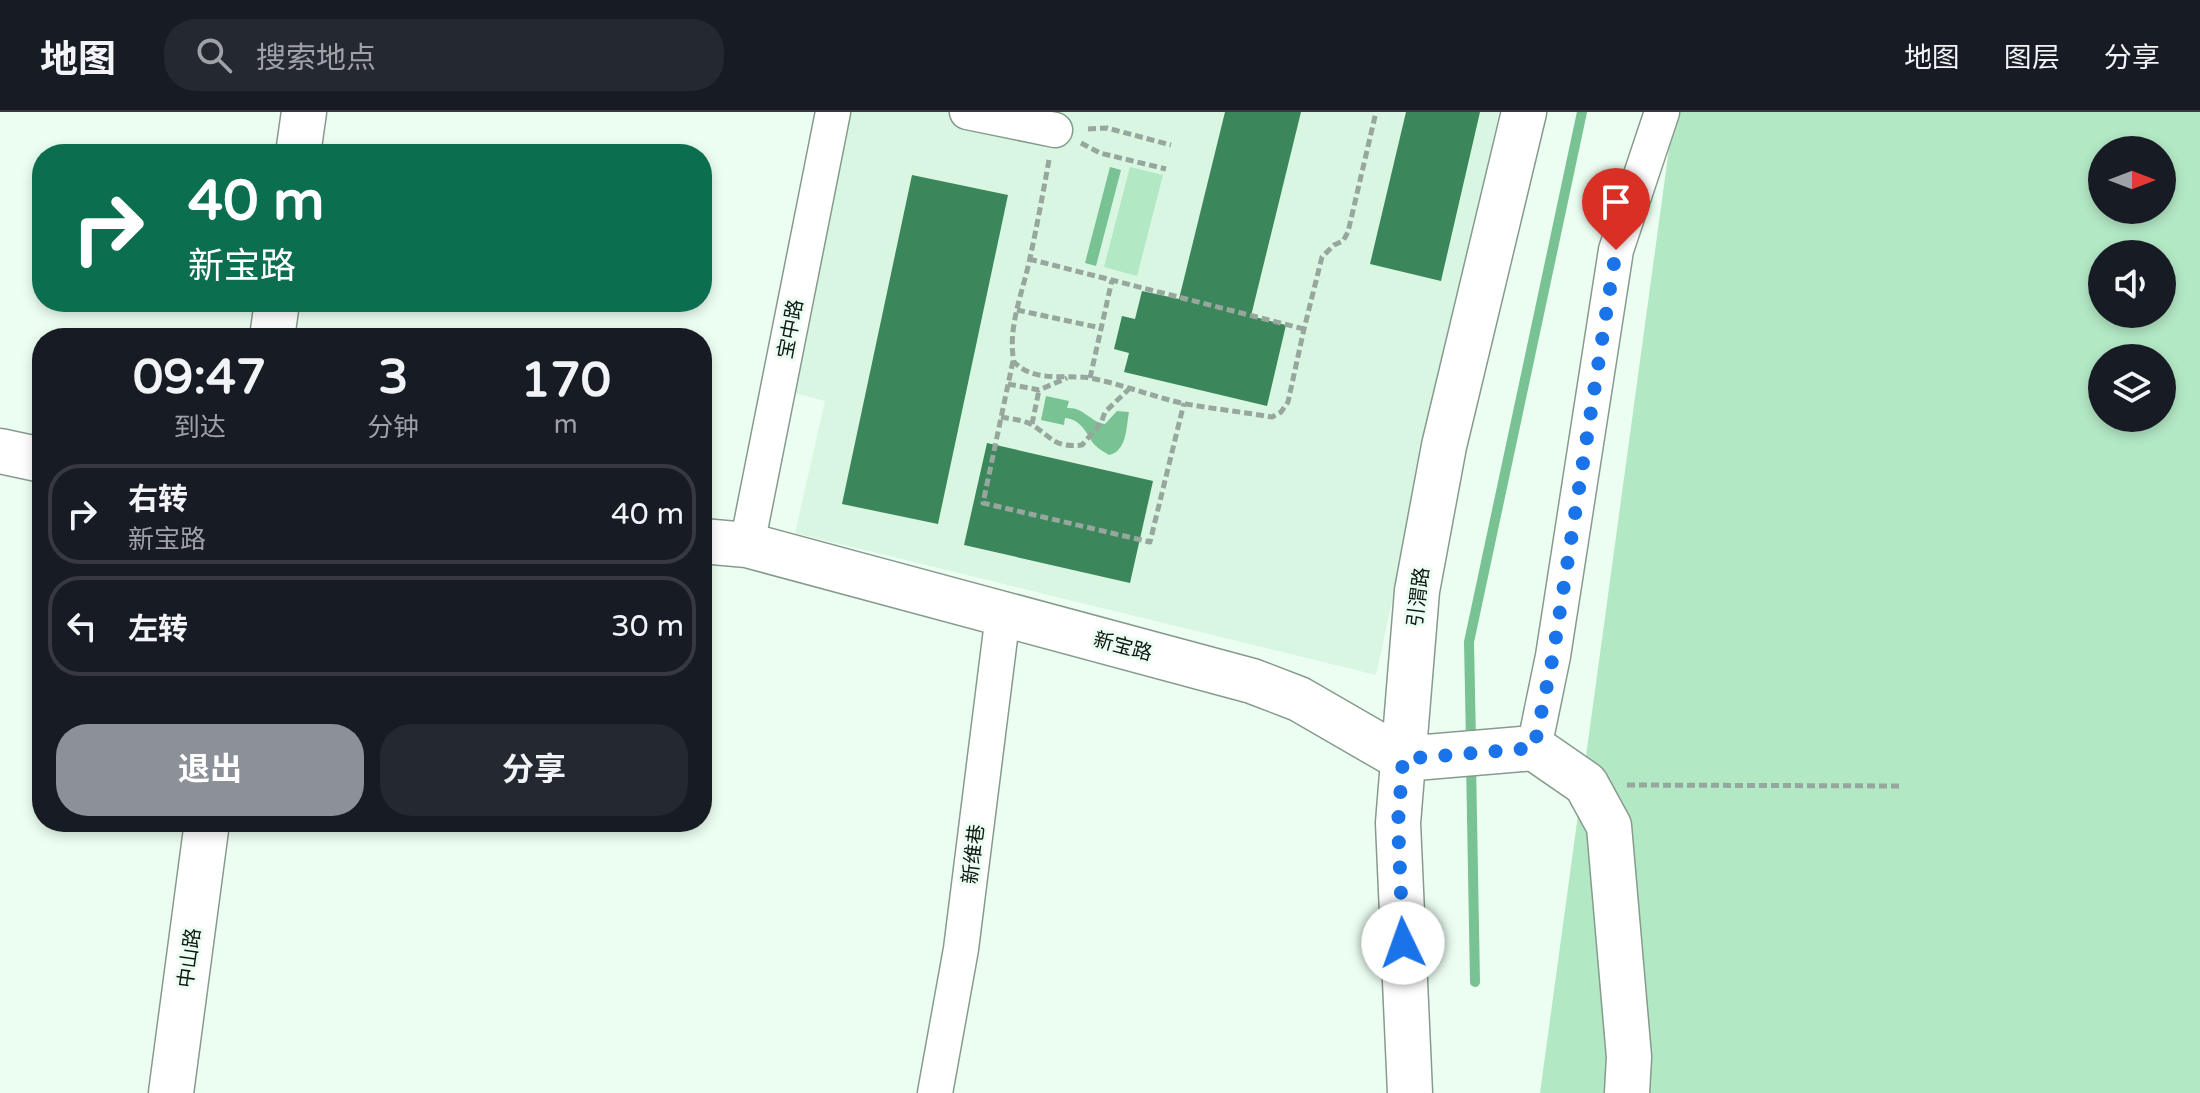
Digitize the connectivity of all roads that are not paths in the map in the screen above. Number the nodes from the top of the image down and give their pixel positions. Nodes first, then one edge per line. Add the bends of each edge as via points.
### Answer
1 (304, 112) edge
2 (833, 112) edge
3 (967, 112) edge
4 (1524, 112) edge
5 (1662, 112) edge
6 (1055, 130) road end
7 (299, 144) edge
8 (0, 451) edge
9 (32, 458) edge
10 (0, 472) edge
11 (32, 476) edge
12 (712, 542) edge
13 (747, 545) junction
14 (1003, 614) junction
15 (1534, 748) junction
16 (1403, 759) junction
17 (206, 832) edge
18 (171, 1093) edge
19 (935, 1093) edge
20 (1410, 1093) edge
21 (1627, 1093) edge

1 - 7 main road
2 - 13 street, 宝中路
3 - 6 street
4 - 16 main road, 引渭路 via 1444,446 1417,591
5 - 15 street via 1616,250
8 - 9 main road
10 - 11 main road
12 - 13 main road, 新宝路
13 - 14 main road, 新宝路
14 - 16 main road, 新宝路 via 1252,681 1299,699
14 - 19 street, 新维巷 via 961,949
15 - 16 main road
15 - 21 main road via 1586,784 1609,826 1629,1057
16 - 20 main road, 引渭路 via 1398,823
17 - 18 main road, 中山路

